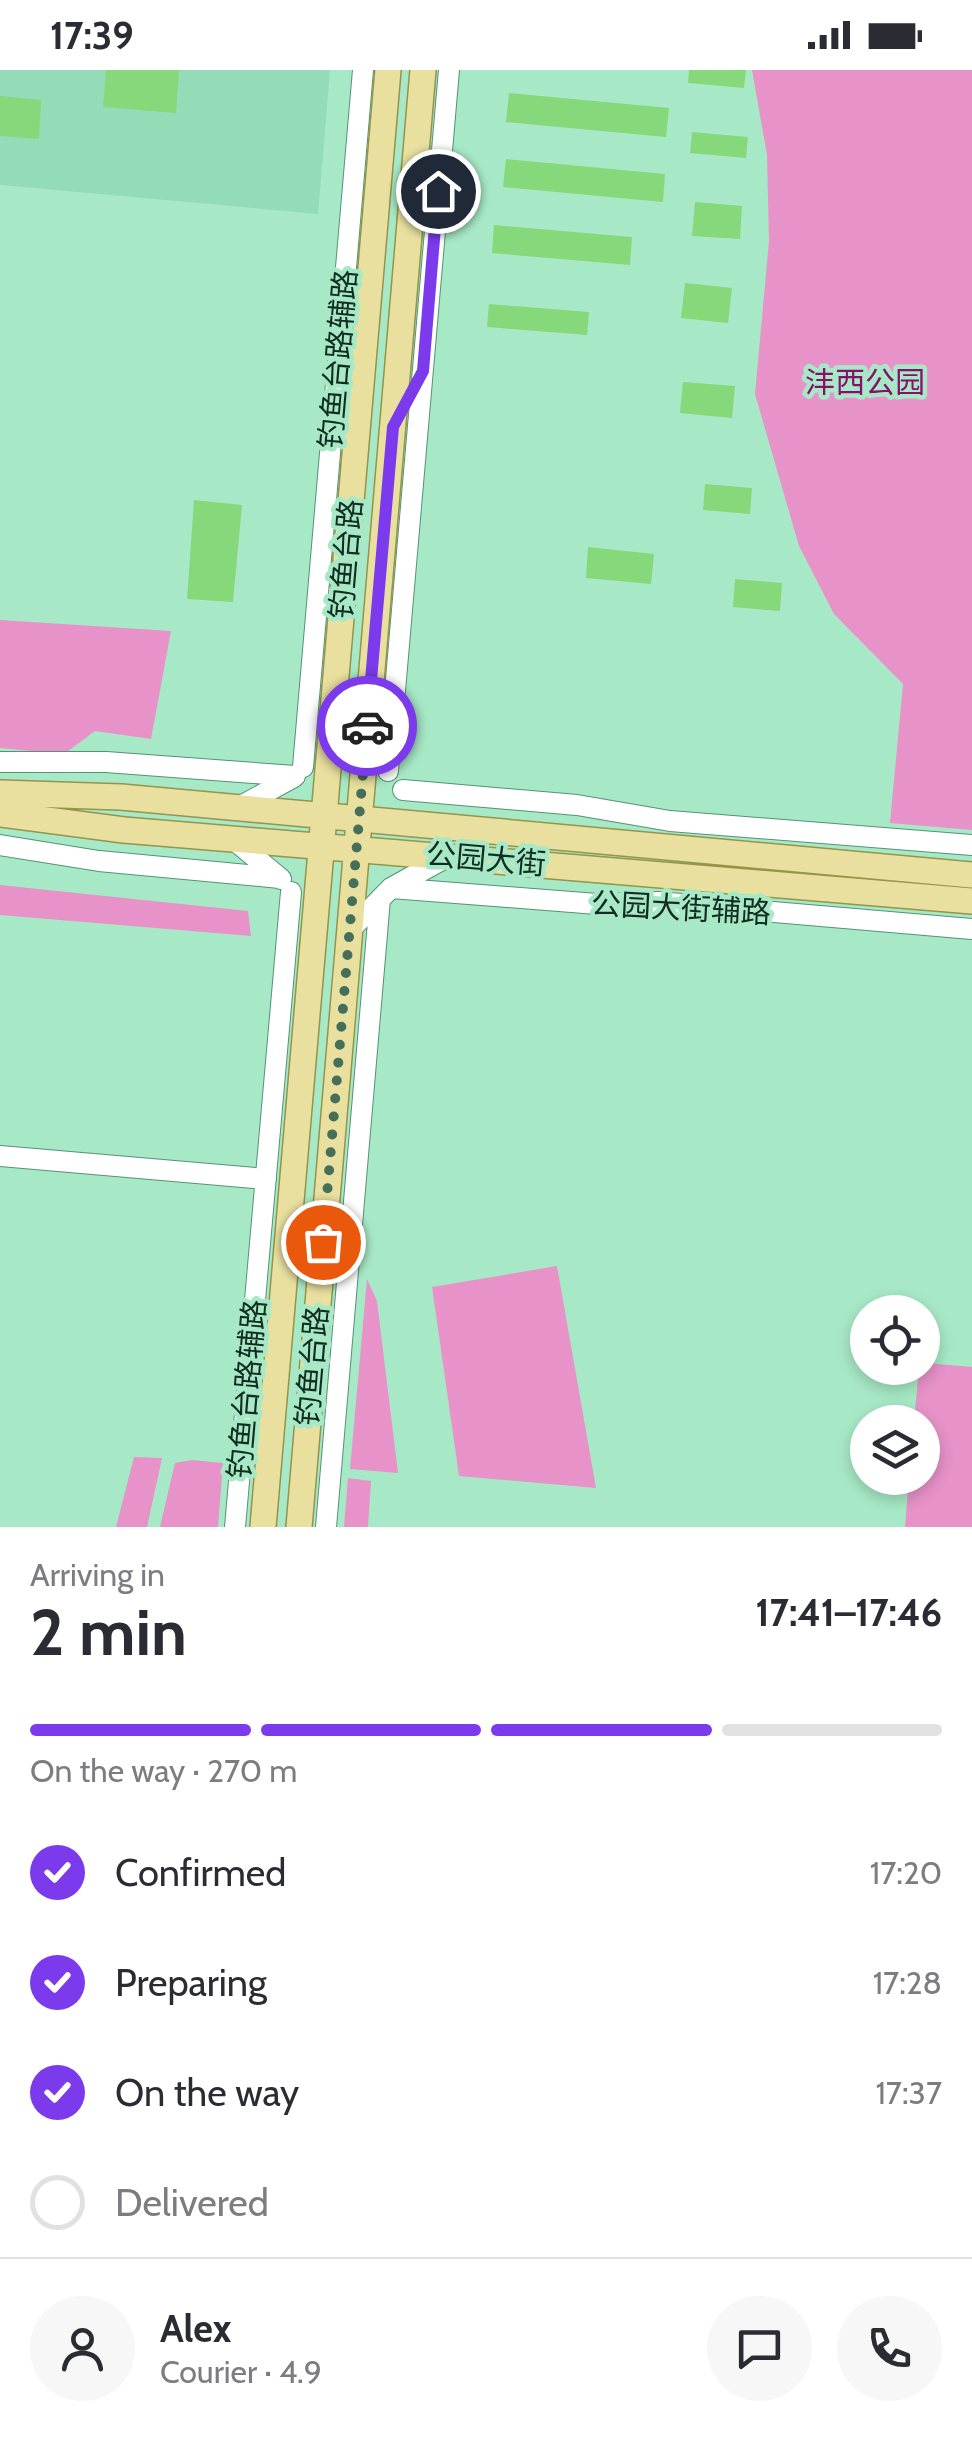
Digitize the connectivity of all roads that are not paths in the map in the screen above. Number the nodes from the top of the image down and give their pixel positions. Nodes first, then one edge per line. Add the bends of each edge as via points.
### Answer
1 (364, 70) edge
2 (380, 70) edge
3 (388, 70) edge
4 (423, 70) edge
5 (431, 70) edge
6 (449, 70) edge
7 (360, 106) junction
8 (445, 116) junction
9 (338, 367) junction
10 (423, 371) junction
11 (358, 424) junction
12 (393, 427) junction
13 (338, 662) junction
14 (372, 665) junction
15 (331, 734) junction
16 (366, 739) junction
17 (0, 762) edge
18 (388, 771) junction
19 (299, 772) junction
20 (403, 790) junction
21 (0, 793) edge
22 (239, 807) junction
23 (0, 814) edge
24 (324, 815) junction
25 (359, 819) junction
26 (438, 826) junction
27 (233, 839) junction
28 (0, 845) edge
29 (972, 845) edge
30 (322, 846) junction
31 (357, 848) junction
32 (449, 856) junction
33 (972, 875) edge
34 (286, 885) junction
35 (385, 894) junction
36 (972, 901) edge
37 (315, 928) junction
38 (972, 928) edge
39 (350, 930) junction
40 (308, 1011) junction
41 (342, 1014) junction
42 (302, 1084) junction
43 (336, 1088) junction
44 (269, 1139) junction
45 (358, 1151) junction
46 (0, 1156) edge
47 (266, 1178) junction
48 (248, 1376) junction
49 (337, 1392) junction
50 (306, 1435) junction
51 (270, 1448) junction
52 (235, 1527) edge
53 (264, 1527) edge
54 (299, 1527) edge
55 (326, 1527) edge

1 - 7 street, 钓鱼台路辅路
2 - 7 street
3 - 11 main road, 钓鱼台路
4 - 12 main road, 钓鱼台路
5 - 8 street
6 - 8 street
7 - 9 street, 钓鱼台路辅路
8 - 10 street
9 - 11 street
9 - 19 street, 钓鱼台路辅路
10 - 12 street
10 - 18 street
11 - 13 main road, 钓鱼台路
12 - 14 main road, 钓鱼台路
13 - 14 street
13 - 15 main road, 钓鱼台路
14 - 16 main road, 钓鱼台路
15 - 19 street
15 - 24 main road, 钓鱼台路
16 - 18 street
16 - 25 main road, 钓鱼台路
17 - 19 street
18 - 20 street
19 - 22 street
20 - 26 street
20 - 29 street via 577,805 670,821
21 - 22 main road, 公园大街
22 - 24 main road, 公园大街
23 - 27 main road, 公园大街
24 - 25 main road, 公园大街
24 - 30 main road, 钓鱼台路
25 - 26 main road, 公园大街
25 - 31 main road, 钓鱼台路
26 - 33 main road, 公园大街
27 - 30 main road, 公园大街
27 - 34 street
28 - 34 street
30 - 31 main road, 公园大街
30 - 37 main road, 钓鱼台路
31 - 32 main road, 公园大街
31 - 39 main road, 钓鱼台路
32 - 35 street
32 - 36 main road, 公园大街
34 - 37 street
34 - 44 street, 钓鱼台路辅路
35 - 38 street, 公园大街辅路 via 658,902
35 - 39 street
35 - 45 street
37 - 40 main road, 钓鱼台路
39 - 41 main road, 钓鱼台路
40 - 41 street
40 - 42 main road, 钓鱼台路
41 - 43 main road, 钓鱼台路
42 - 44 street
42 - 51 main road, 钓鱼台路
43 - 45 street
43 - 50 main road, 钓鱼台路
44 - 47 street, 钓鱼台路辅路
45 - 49 street
46 - 47 street
47 - 48 street, 钓鱼台路辅路
48 - 51 street
48 - 52 street, 钓鱼台路辅路
49 - 50 street
49 - 55 street
50 - 54 main road, 钓鱼台路
51 - 53 main road, 钓鱼台路

